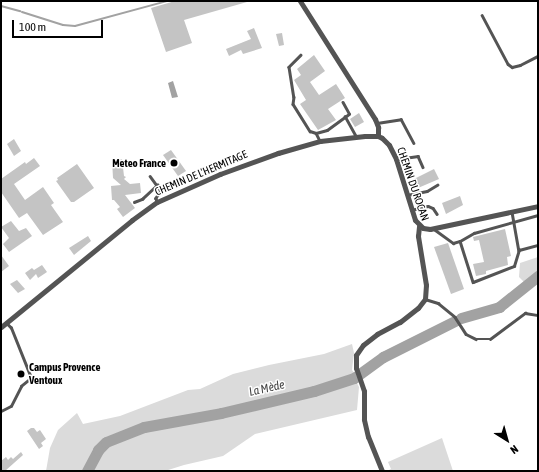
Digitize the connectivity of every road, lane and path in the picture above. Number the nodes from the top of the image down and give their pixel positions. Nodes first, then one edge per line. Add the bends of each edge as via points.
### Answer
1 (300, 1) edge
2 (482, 15) dead end
3 (301, 55) dead end
4 (538, 56) edge
5 (343, 103) dead end
6 (345, 116) junction
7 (377, 123) junction
8 (316, 133) junction
9 (356, 136) junction
10 (378, 136) junction
11 (320, 141) junction
12 (414, 143) dead end
13 (396, 159) junction
14 (423, 167) dead end
15 (150, 176) dead end
16 (437, 184) dead end
17 (157, 185) junction
18 (406, 195) junction
19 (134, 202) dead end
20 (157, 202) junction
21 (538, 206) edge
22 (411, 210) junction
23 (512, 212) junction
24 (437, 214) dead end
25 (538, 215) edge
26 (514, 223) junction
27 (419, 226) junction
28 (433, 228) junction
29 (460, 241) junction
30 (538, 245) edge
31 (519, 250) junction
32 (425, 299) junction
33 (538, 315) edge
34 (6, 323) junction
35 (1, 326) edge
36 (1, 411) edge
37 (382, 471) edge

1 - 7 street
2 - 4 lane via 512,67
3 - 8 lane via 289,67 293,104 310,131
5 - 6 lane via 349,114
6 - 8 lane via 327,130
6 - 9 lane
7 - 10 street
7 - 12 lane via 401,119
8 - 11 lane
9 - 10 street, CHEMIN DE L'HERMITAGE
9 - 11 street, CHEMIN DE L'HERMITAGE
10 - 13 street, CHEMIN DU ROCAN via 389,145
11 - 20 street, CHEMIN DE L'HERMITAGE via 220,174
13 - 14 lane via 418,156
13 - 18 street, CHEMIN DU ROCAN
15 - 17 lane
16 - 18 lane via 427,191
17 - 19 lane via 142,199
17 - 20 lane via 161,191 156,198
18 - 22 street, CHEMIN DU ROCAN
20 - 34 street, CHEMIN DE L'HERMITAGE
21 - 23 street
22 - 24 lane via 428,206
22 - 27 street, CHEMIN DU ROCAN
23 - 26 lane
23 - 28 street
25 - 26 lane
26 - 29 lane via 474,233
26 - 31 lane
27 - 28 street
27 - 32 street, CHEMIN DU ROCAN via 418,236 426,285
28 - 29 lane via 453,243
29 - 31 lane via 473,282 514,266
30 - 31 lane
32 - 33 lane via 438,303 455,317 466,334 476,339 490,339 525,313
32 - 37 street via 400,322 363,345 356,355 368,437
34 - 35 street, CHEMIN DE L'HERMITAGE
34 - 36 lane via 11,328 31,378 21,386 11,406

